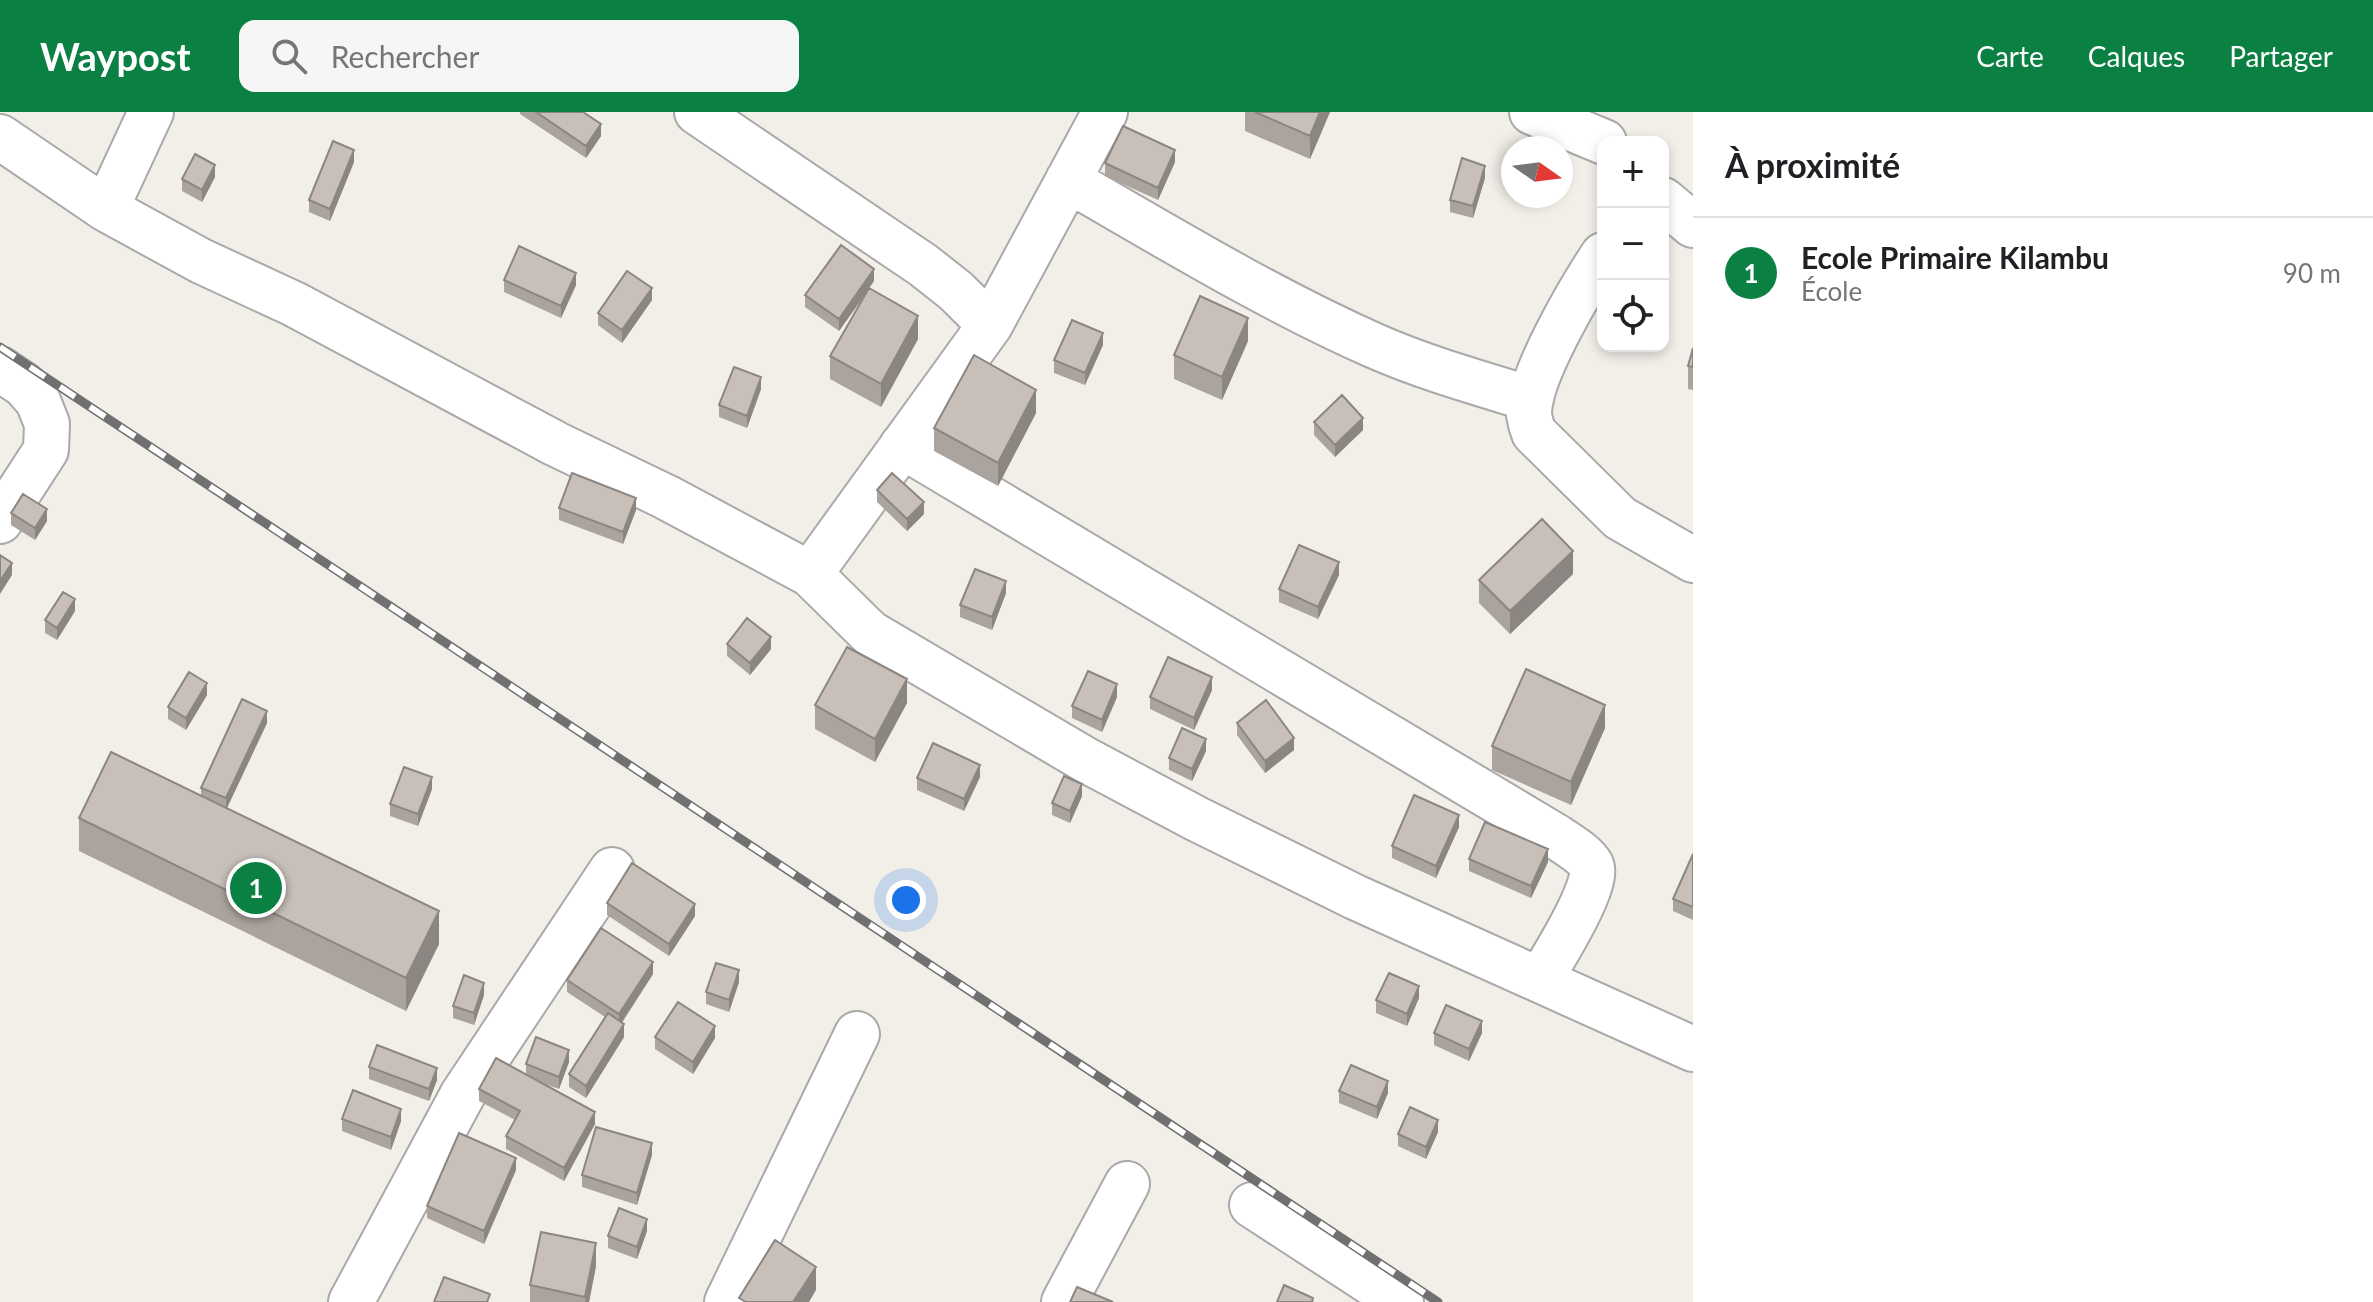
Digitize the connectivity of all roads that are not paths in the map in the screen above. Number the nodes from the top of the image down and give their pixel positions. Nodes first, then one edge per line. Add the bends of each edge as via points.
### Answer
1 (151, 112) edge
2 (697, 112) edge
3 (1105, 112) edge
4 (1550, 116) edge
5 (0, 137) edge
6 (1597, 139) edge
7 (1068, 180) junction
8 (1669, 205) edge
9 (106, 209) junction
10 (1693, 225) edge
11 (1597, 264) edge
12 (990, 325) junction
13 (0, 369) edge
14 (1531, 399) junction
15 (902, 446) junction
16 (0, 521) edge
17 (1693, 560) edge
18 (810, 574) junction
19 (612, 870) dead end
20 (1540, 980) junction
21 (857, 1034) dead end
22 (1693, 1049) edge
23 (1127, 1184) dead end
24 (1252, 1205) dead end
25 (351, 1302) edge
26 (727, 1302) edge
27 (1064, 1302) edge
28 (1401, 1302) edge

1 - 9 street
2 - 12 street via 923,265
3 - 7 street
4 - 6 street
5 - 9 street
7 - 12 street
7 - 14 street via 1214,264 1376,346
8 - 10 street
9 - 18 street
11 - 14 street via 1561,328
12 - 15 street
13 - 16 street via 38,401 47,424 46,450
14 - 17 street via 1534,433 1549,449 1620,518
15 - 18 street
15 - 20 street via 1590,861 1593,877 1576,918
18 - 20 street via 870,633 1086,760 1355,897
19 - 25 street via 463,1094
20 - 22 street
21 - 26 street
23 - 27 street
24 - 28 street

